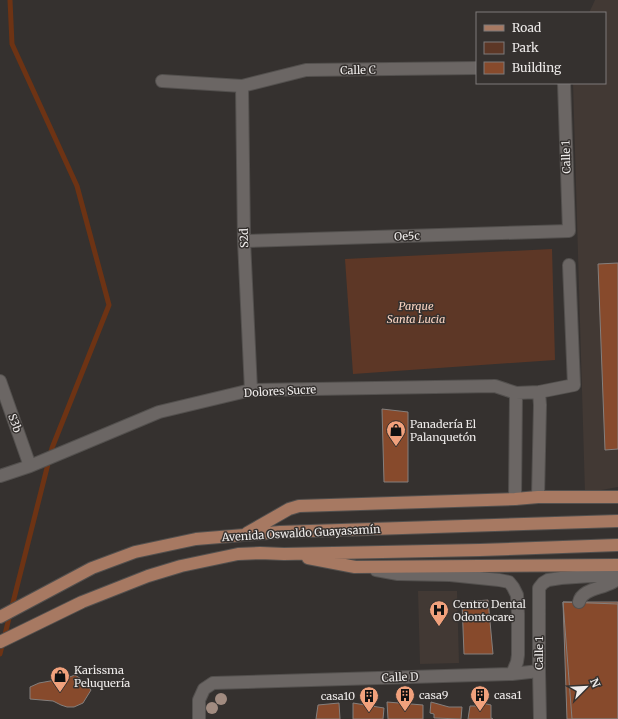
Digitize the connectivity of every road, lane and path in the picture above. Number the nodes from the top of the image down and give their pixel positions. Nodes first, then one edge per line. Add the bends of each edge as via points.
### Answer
1 (476, 68) edge
2 (162, 81) dead end
3 (564, 84) edge
4 (242, 86) junction
5 (569, 231) joint
6 (244, 241) junction
7 (569, 265) dead end
8 (0, 381) edge
9 (251, 390) junction
10 (539, 392) junction
11 (516, 393) junction
12 (30, 466) junction
13 (0, 476) edge
14 (538, 497) junction
15 (618, 497) edge
16 (515, 499) junction
17 (618, 521) edge
18 (244, 535) junction
19 (618, 545) edge
20 (284, 554) junction
21 (618, 565) edge
22 (354, 567) junction
23 (618, 577) edge
24 (580, 602) dead end
25 (0, 617) edge
26 (0, 642) edge
27 (539, 671) junction
28 (512, 674) junction
29 (200, 719) edge
30 (540, 719) edge

1 - 4 street, Calle C via 306,70
2 - 4 street, Calle C
3 - 5 street, Calle 1
4 - 6 street, S2d
5 - 6 street, Oe5c
6 - 9 street, S2d
7 - 10 street, Dolores Sucre via 574,385
8 - 12 street, S3b
9 - 11 street, Dolores Sucre via 495,386
9 - 12 street, Dolores Sucre via 159,412
10 - 11 street, Dolores Sucre
10 - 14 street
11 - 16 street
12 - 13 street, Dolores Sucre
14 - 15 main road
14 - 16 main road
16 - 18 main road via 299,506 289,509
17 - 18 main road, Avenida Oswaldo Guayasamín
18 - 25 main road, Avenida Oswaldo Guayasamín via 196,539 135,552 92,568
19 - 20 main road, Avenida Oswaldo Guayasamín
20 - 22 main road
20 - 26 main road, Avenida Oswaldo Guayasamín via 238,554 148,576 82,602
21 - 22 main road
22 - 28 street via 398,574 450,575 509,582 517,595 518,614 518,655
23 - 24 street via 614,582 584,594
23 - 27 street, Calle 1 via 561,578 548,580 542,584 539,588
27 - 28 street, Calle D
27 - 30 street, Calle 1
28 - 29 street, Calle D via 213,683 204,689 199,700

